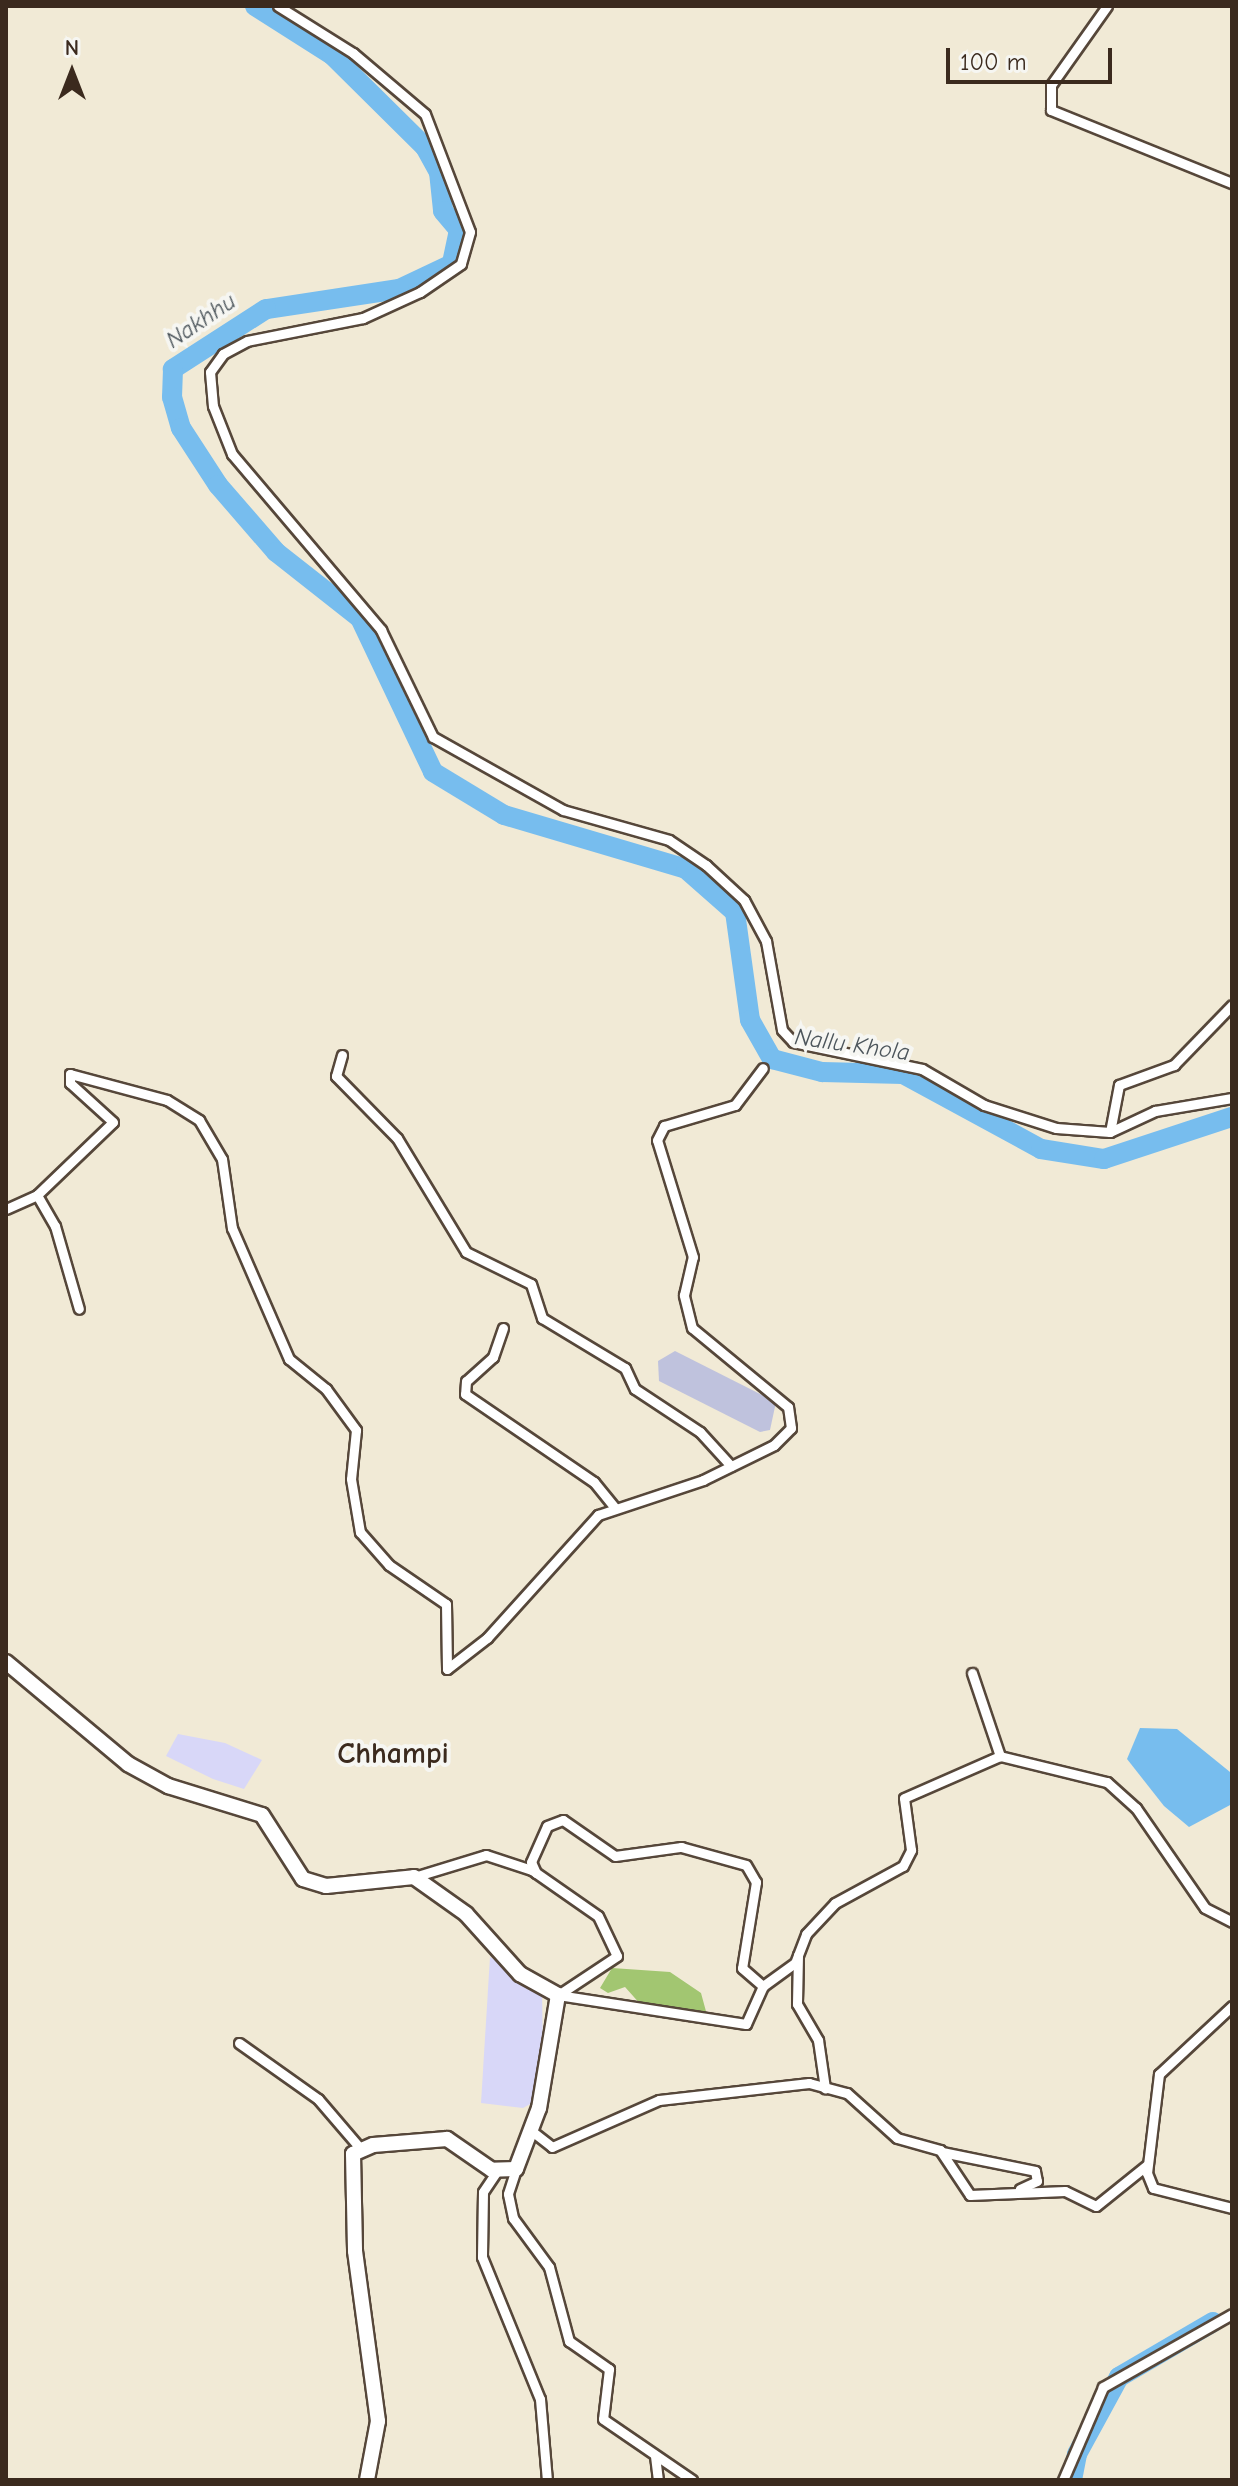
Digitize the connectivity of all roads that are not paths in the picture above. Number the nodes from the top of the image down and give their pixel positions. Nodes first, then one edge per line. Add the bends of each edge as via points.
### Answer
1 (278, 6) edge
2 (1107, 6) edge
3 (1232, 183) edge
4 (1232, 1005) edge
5 (342, 1055) dead end
6 (763, 1068) dead end
7 (1232, 1098) edge
8 (1110, 1132) junction
9 (37, 1195) junction
10 (6, 1209) edge
11 (79, 1309) dead end
12 (503, 1328) dead end
13 (731, 1466) junction
14 (615, 1508) junction
15 (6, 1662) edge
16 (972, 1673) dead end
17 (1000, 1756) junction
18 (536, 1873) junction
19 (414, 1877) junction
20 (1232, 1922) edge
21 (798, 1955) junction
22 (763, 1986) junction
23 (558, 1995) junction
24 (1232, 2006) edge
25 (239, 2043) dead end
26 (825, 2088) junction
27 (533, 2132) junction
28 (360, 2148) junction
29 (942, 2152) junction
30 (1147, 2165) junction
31 (516, 2169) junction
32 (497, 2171) junction
33 (1020, 2189) junction
34 (1232, 2208) edge
35 (1232, 2314) edge
36 (655, 2456) junction
37 (367, 2480) edge
38 (547, 2480) edge
39 (658, 2480) edge
40 (692, 2480) edge
41 (1063, 2480) edge

1 - 8 street via 353,53 425,114 470,232 461,264 420,292 363,318 247,341 223,354 210,372 213,406 232,454 381,630 433,737 563,810 669,840 706,865 744,900 766,941 782,1030 793,1042 922,1069 984,1105 1056,1128
2 - 3 street via 1051,85 1051,110
4 - 8 street via 1174,1065 1119,1085
5 - 13 street via 336,1076 397,1138 466,1252 531,1284 542,1318 625,1368 635,1389 700,1432
6 - 13 street via 735,1105 657,1134 678,1225 693,1257 684,1295 692,1328 793,1416 774,1445
7 - 8 street via 1155,1111
9 - 10 street
9 - 11 street via 55,1226
9 - 14 street via 113,1122 70,1083 70,1074 167,1100 199,1120 222,1159 232,1228 269,1300 289,1359 326,1389 356,1430 351,1479 360,1532 389,1565 446,1604 447,1669 503,1622 577,1531
12 - 14 street via 493,1357 466,1381 465,1394 594,1482
13 - 14 street
15 - 19 main road via 128,1764 168,1786 262,1815 275,1827 288,1865 311,1884
16 - 17 street
17 - 20 street via 1107,1782 1136,1808 1205,1908
17 - 21 street via 904,1798 911,1850 903,1866 835,1903
18 - 19 street via 476,1855
18 - 22 street via 531,1862 547,1826 563,1820 615,1856 681,1847 746,1865 756,1882 742,1968
18 - 23 street via 598,1916 617,1956
19 - 23 main road via 466,1914 520,1974
21 - 22 street
21 - 26 street via 800,2016 818,2040
22 - 23 street via 738,2028
23 - 27 main road
24 - 30 street via 1159,2074
25 - 28 street via 318,2099
26 - 27 street via 659,2100 552,2147
26 - 29 street via 847,2093 897,2138
27 - 31 main road
28 - 32 main road via 447,2139
28 - 37 main road via 351,2159 355,2251 378,2421
29 - 33 street via 970,2195
29 - 33 street via 1035,2171 1037,2181
30 - 33 street via 1096,2206 1085,2207 1073,2192
30 - 34 street via 1153,2188
31 - 32 main road
31 - 36 street via 508,2194 513,2218 549,2267 569,2341 609,2369 603,2419
32 - 38 street via 483,2192 482,2257 540,2399
35 - 41 street via 1103,2387
36 - 39 street
36 - 40 street

